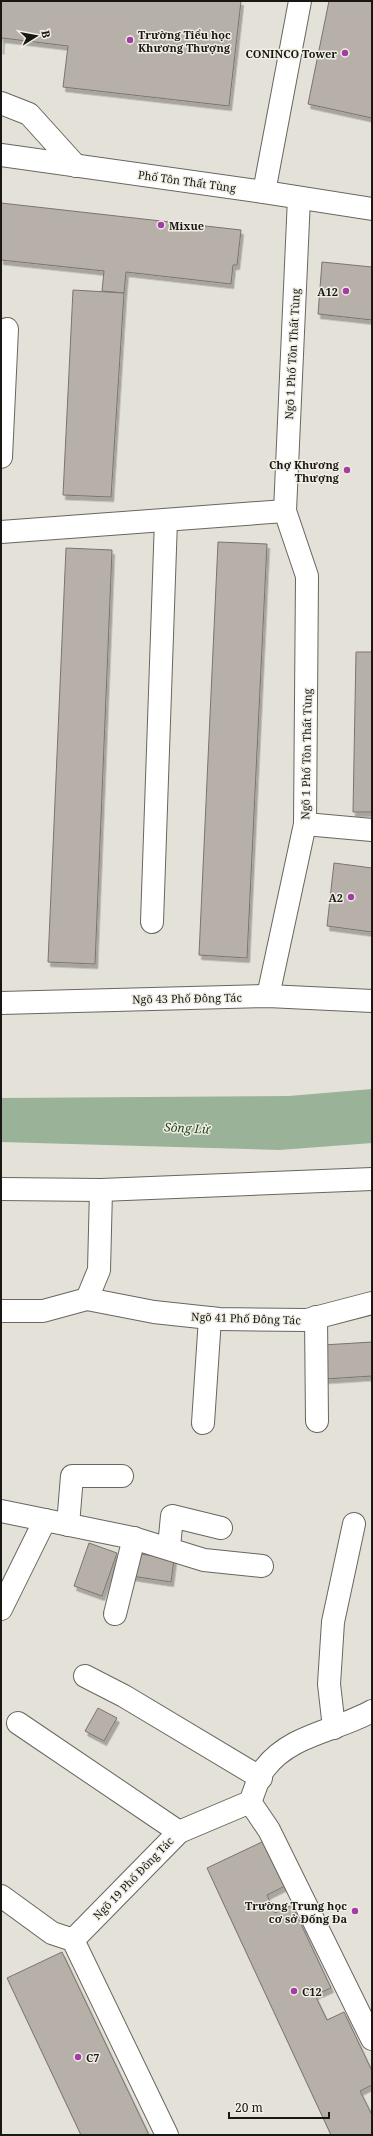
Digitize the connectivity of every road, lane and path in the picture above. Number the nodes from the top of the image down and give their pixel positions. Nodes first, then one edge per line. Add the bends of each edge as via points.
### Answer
1 (300, 1) edge
2 (1, 103) edge
3 (1, 154) edge
4 (76, 166) junction
5 (264, 192) junction
6 (299, 198) junction
7 (372, 209) edge
8 (7, 329) dead end
9 (1, 457) edge
10 (285, 511) junction
11 (166, 520) junction
12 (1, 532) edge
13 (305, 824) junction
14 (372, 830) edge
15 (152, 922) dead end
16 (268, 996) junction
17 (372, 1001) edge
18 (1, 1003) edge
19 (372, 1179) edge
20 (1, 1189) edge
21 (102, 1190) junction
22 (87, 1299) junction
23 (372, 1303) edge
24 (1, 1311) edge
25 (316, 1317) junction
26 (210, 1318) junction
27 (317, 1421) dead end
28 (202, 1423) dead end
29 (122, 1476) dead end
30 (1, 1511) edge
31 (45, 1520) junction
32 (354, 1524) dead end
33 (68, 1525) junction
34 (221, 1528) dead end
35 (134, 1538) junction
36 (169, 1547) junction
37 (262, 1566) dead end
38 (1, 1609) edge
39 (115, 1614) dead end
40 (85, 1676) dead end
41 (372, 1711) edge
42 (18, 1723) dead end
43 (334, 1728) junction
44 (261, 1778) junction
45 (250, 1802) junction
46 (179, 1832) junction
47 (1, 1896) edge
48 (73, 1940) junction
49 (372, 2039) edge
50 (167, 2135) edge

1 - 5 main road
2 - 4 main road via 29,114
3 - 4 main road, Phố Tôn Thất Tùng
4 - 5 main road, Phố Tôn Thất Tùng
5 - 6 main road, Phố Tôn Thất Tùng
6 - 7 main road, Phố Tôn Thất Tùng
6 - 10 main road, Ngõ 1 Phố Tôn Thất Tùng
8 - 9 main road
10 - 11 main road
10 - 13 main road, Ngõ 1 Phố Tôn Thất Tùng via 307,576
11 - 12 main road
11 - 15 main road
13 - 14 main road
13 - 16 main road, Ngõ 1 Phố Tôn Thất Tùng
16 - 17 main road, Ngõ 43 Phố Đông Tác
16 - 18 main road, Ngõ 43 Phố Đông Tác
19 - 21 main road
20 - 21 main road
21 - 22 main road via 99,1270
22 - 24 main road, Ngõ 41 Phố Đông Tác via 43,1311
22 - 26 main road, Ngõ 41 Phố Đông Tác via 154,1312
23 - 25 main road, Ngõ 41 Phố Đông Tác
25 - 26 main road, Ngõ 41 Phố Đông Tác via 307,1320
25 - 27 main road
26 - 28 main road
29 - 33 main road via 72,1476
30 - 31 main road
31 - 33 main road
31 - 38 main road
32 - 43 main road via 333,1622 329,1684
33 - 35 main road
34 - 36 main road via 172,1516
35 - 36 main road
35 - 39 main road
36 - 37 main road via 204,1560
40 - 44 main road via 124,1696
41 - 43 main road
42 - 46 main road
43 - 44 main road via 289,1745 265,1768
44 - 45 main road
45 - 46 main road, Ngõ 19 Phố Đông Tác
45 - 49 main road via 269,1830
46 - 48 main road, Ngõ 19 Phố Đông Tác
47 - 48 main road via 52,1933
48 - 50 main road

